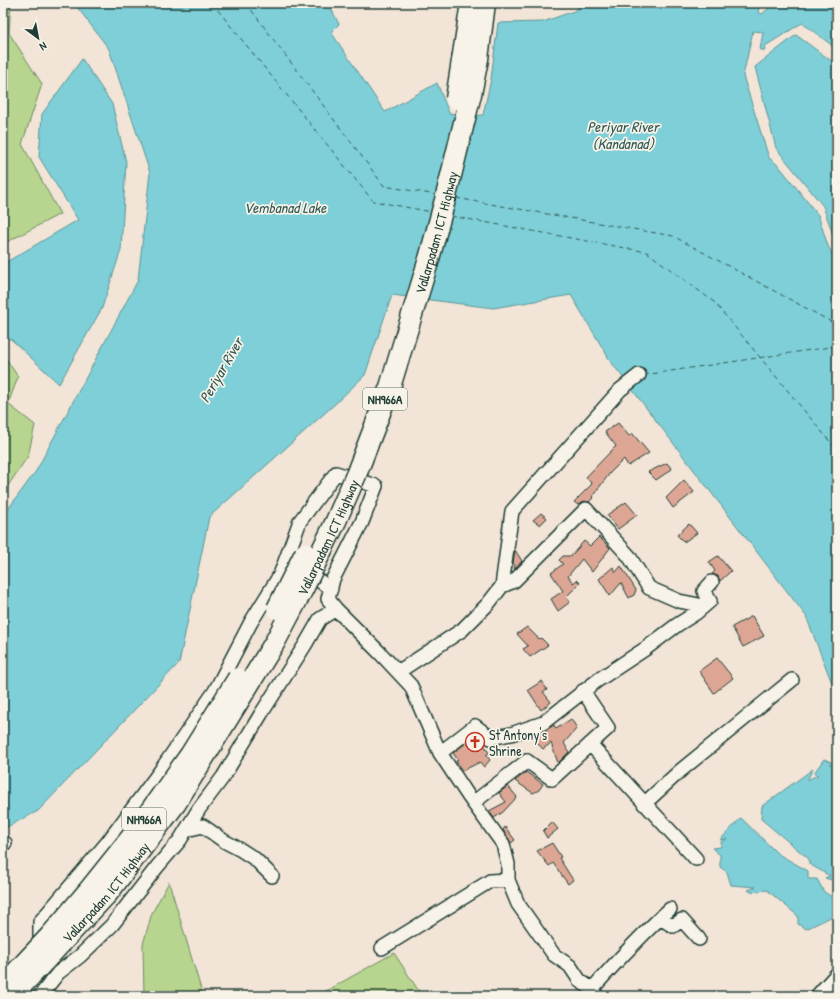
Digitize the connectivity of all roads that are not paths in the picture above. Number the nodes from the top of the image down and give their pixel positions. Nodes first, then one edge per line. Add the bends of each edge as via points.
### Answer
1 (471, 3) edge
2 (486, 3) edge
3 (640, 375) dead end
4 (287, 558) junction
5 (712, 582) dead end
6 (502, 586) junction
7 (331, 588) junction
8 (704, 606) junction
9 (336, 610) junction
10 (398, 672) junction
11 (792, 680) dead end
12 (584, 691) junction
13 (590, 744) junction
14 (440, 753) junction
15 (473, 803) junction
16 (644, 804) junction
17 (186, 830) junction
18 (696, 860) dead end
19 (272, 876) dead end
20 (508, 880) junction
21 (670, 909) dead end
22 (660, 918) junction
23 (699, 939) dead end
24 (382, 948) dead end
25 (64, 969) junction
26 (837, 974) edge
27 (3, 981) edge
28 (3, 986) edge
29 (594, 993) edge
30 (824, 994) edge
31 (12, 996) edge
32 (16, 996) edge
33 (40, 996) edge

1 - 28 highway, Vallarpadam ICT Highway / NH966A, bridge via 460,79 446,146 419,247 362,427 329,506 264,635 190,755 89,890
2 - 31 highway, Vallarpadam ICT Highway / NH966A, bridge via 469,101 429,259 390,387 336,521 275,642 176,803 108,893
3 - 6 street via 620,390 512,511
4 - 7 street
4 - 7 street via 300,521 336,473 376,486
4 - 25 street via 215,691 184,737 107,843 40,922 40,940
5 - 8 street via 704,591 710,601
6 - 8 street via 514,581 586,509 629,556 649,588 679,601
6 - 10 street via 462,630
7 - 9 street via 328,599
8 - 12 street
9 - 10 street
9 - 17 street via 320,619 223,777
10 - 14 street via 411,686
11 - 16 street via 680,771
12 - 13 street via 608,728
12 - 14 street via 543,723 491,738 475,726
13 - 15 street via 552,779 527,762
13 - 16 street
14 - 15 street
15 - 20 street via 503,844 508,864
16 - 18 street
17 - 19 street via 203,826 255,859
17 - 25 street via 112,926
20 - 24 street via 490,881
20 - 29 street via 518,904 554,955 570,966 580,981
21 - 22 street
22 - 23 street via 673,926 682,920
22 - 29 street via 618,959
25 - 33 street
26 - 30 street
27 - 32 street

